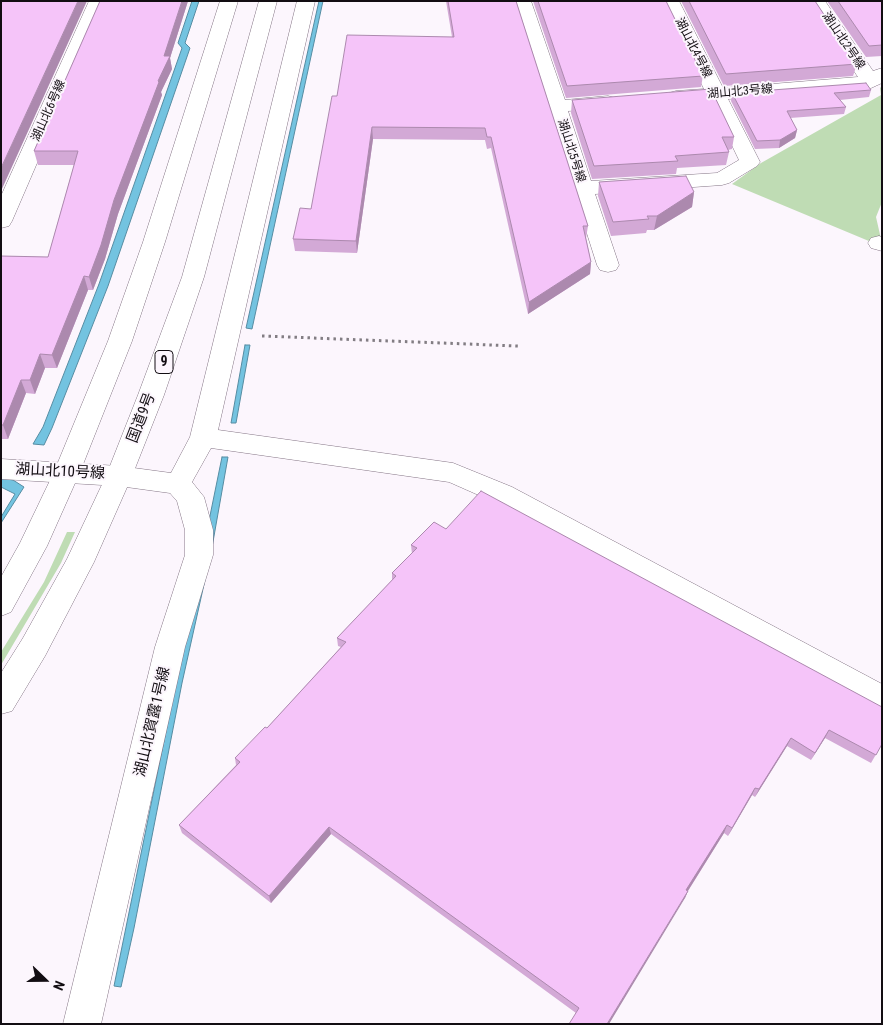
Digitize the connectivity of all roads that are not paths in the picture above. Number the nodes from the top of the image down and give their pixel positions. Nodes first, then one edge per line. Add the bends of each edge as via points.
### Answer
1 (98, 1) edge
2 (229, 1) edge
3 (268, 1) edge
4 (306, 1) edge
5 (522, 1) edge
6 (670, 1) edge
7 (816, 1) edge
8 (876, 78) edge
9 (716, 94) junction
10 (657, 98) edge
11 (627, 101) edge
12 (557, 106) junction
13 (584, 188) junction
14 (1, 221) edge
15 (608, 265) dead end
16 (204, 437) junction
17 (1, 469) edge
18 (67, 472) junction
19 (119, 476) junction
20 (178, 484) junction
21 (1, 604) edge
22 (882, 700) edge
23 (1, 701) edge
24 (82, 1024) edge

1 - 14 main road, 湖山北6号線
2 - 18 main road via 139,289
3 - 19 main road, 国道9号 / 9 via 190,285 169,349
4 - 16 main road
5 - 12 main road
6 - 9 main road, 湖山北4号線
7 - 8 main road, 湖山北2号線
8 - 9 main road, 湖山北3号線
9 - 10 main road, 湖山北3号線
9 - 13 main road, 湖山北5号線 via 750,162 722,179
11 - 12 main road
12 - 13 main road, 湖山北5号線
13 - 15 main road
16 - 20 main road
16 - 22 main road via 453,474 502,494
17 - 18 main road, 湖山北10号線
18 - 19 main road, 湖山北10号線
18 - 21 main road via 33,546
19 - 20 main road
19 - 23 main road, 国道9号 / 9 via 80,562
20 - 24 main road, 湖山北賀露1号線 via 190,497 196,516 199,555 170,647

